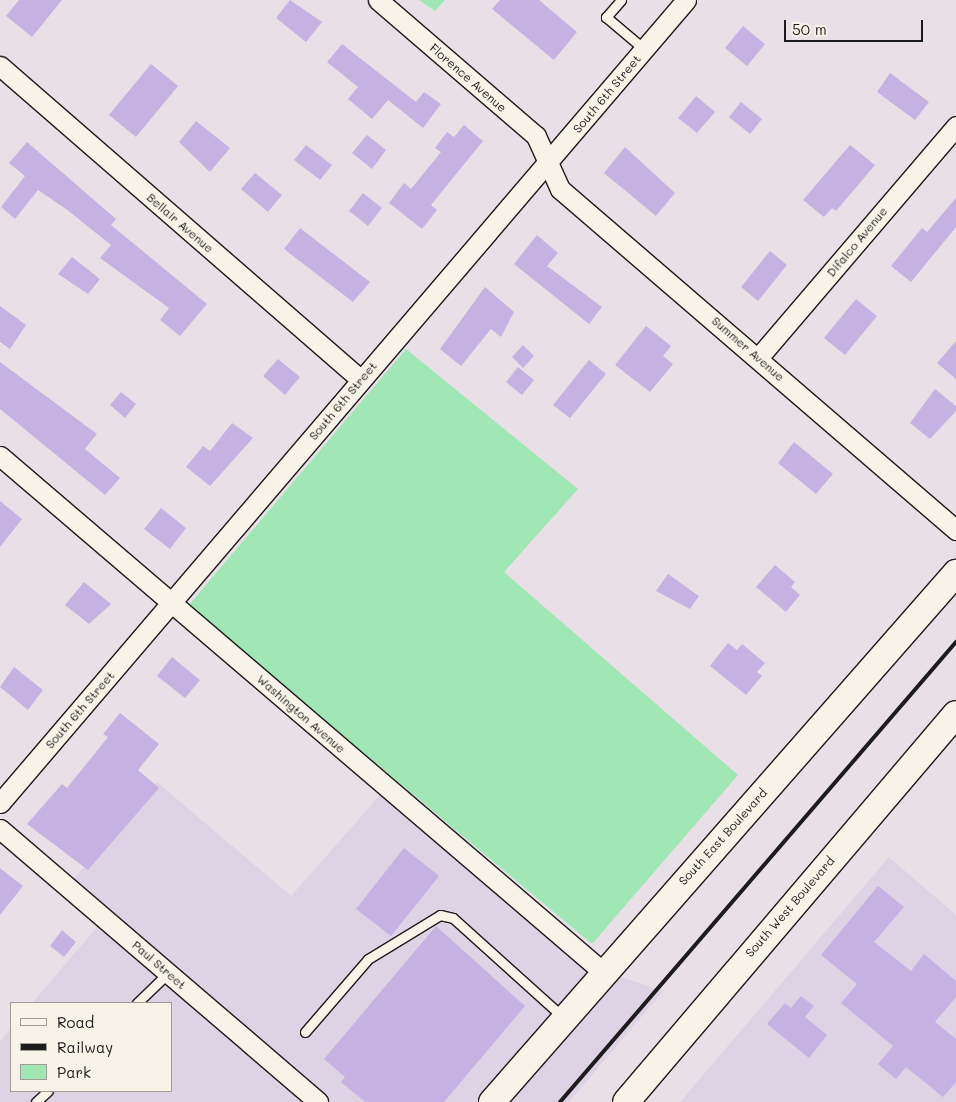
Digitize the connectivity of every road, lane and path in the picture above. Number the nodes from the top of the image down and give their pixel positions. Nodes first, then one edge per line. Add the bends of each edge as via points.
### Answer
1 (378, 0) edge
2 (621, 0) edge
3 (686, 0) edge
4 (644, 50) junction
5 (0, 66) edge
6 (956, 126) edge
7 (548, 163) junction
8 (758, 358) junction
9 (361, 380) junction
10 (0, 456) edge
11 (956, 530) edge
12 (956, 573) edge
13 (172, 604) junction
14 (956, 714) edge
15 (0, 803) edge
16 (0, 829) edge
17 (603, 972) junction
18 (168, 973) junction
19 (138, 1002) edge
20 (563, 1017) junction
21 (305, 1032) dead end
22 (47, 1092) edge
23 (36, 1102) edge
24 (318, 1102) edge
25 (492, 1102) edge
26 (626, 1102) edge

1 - 7 street, Florence Avenue via 536,136
2 - 4 lane via 606,17
3 - 4 street, South 6th Street
4 - 7 street, South 6th Street
5 - 9 street, Bellair Avenue
6 - 8 street, Difalco Avenue
7 - 8 street, Summer Avenue via 560,189
7 - 9 street, South 6th Street
8 - 11 street, Summer Avenue
9 - 13 street, South 6th Street
10 - 13 street, Washington Avenue
12 - 17 main road, South East Boulevard
13 - 15 street, South 6th Street
13 - 17 street, Washington Avenue
14 - 26 main road, South West Boulevard
16 - 18 street, Paul Street
17 - 20 main road, South East Boulevard
18 - 19 lane
18 - 24 street, Paul Street
20 - 21 lane via 453,918 440,916 368,959
20 - 25 main road, South East Boulevard
22 - 23 lane

